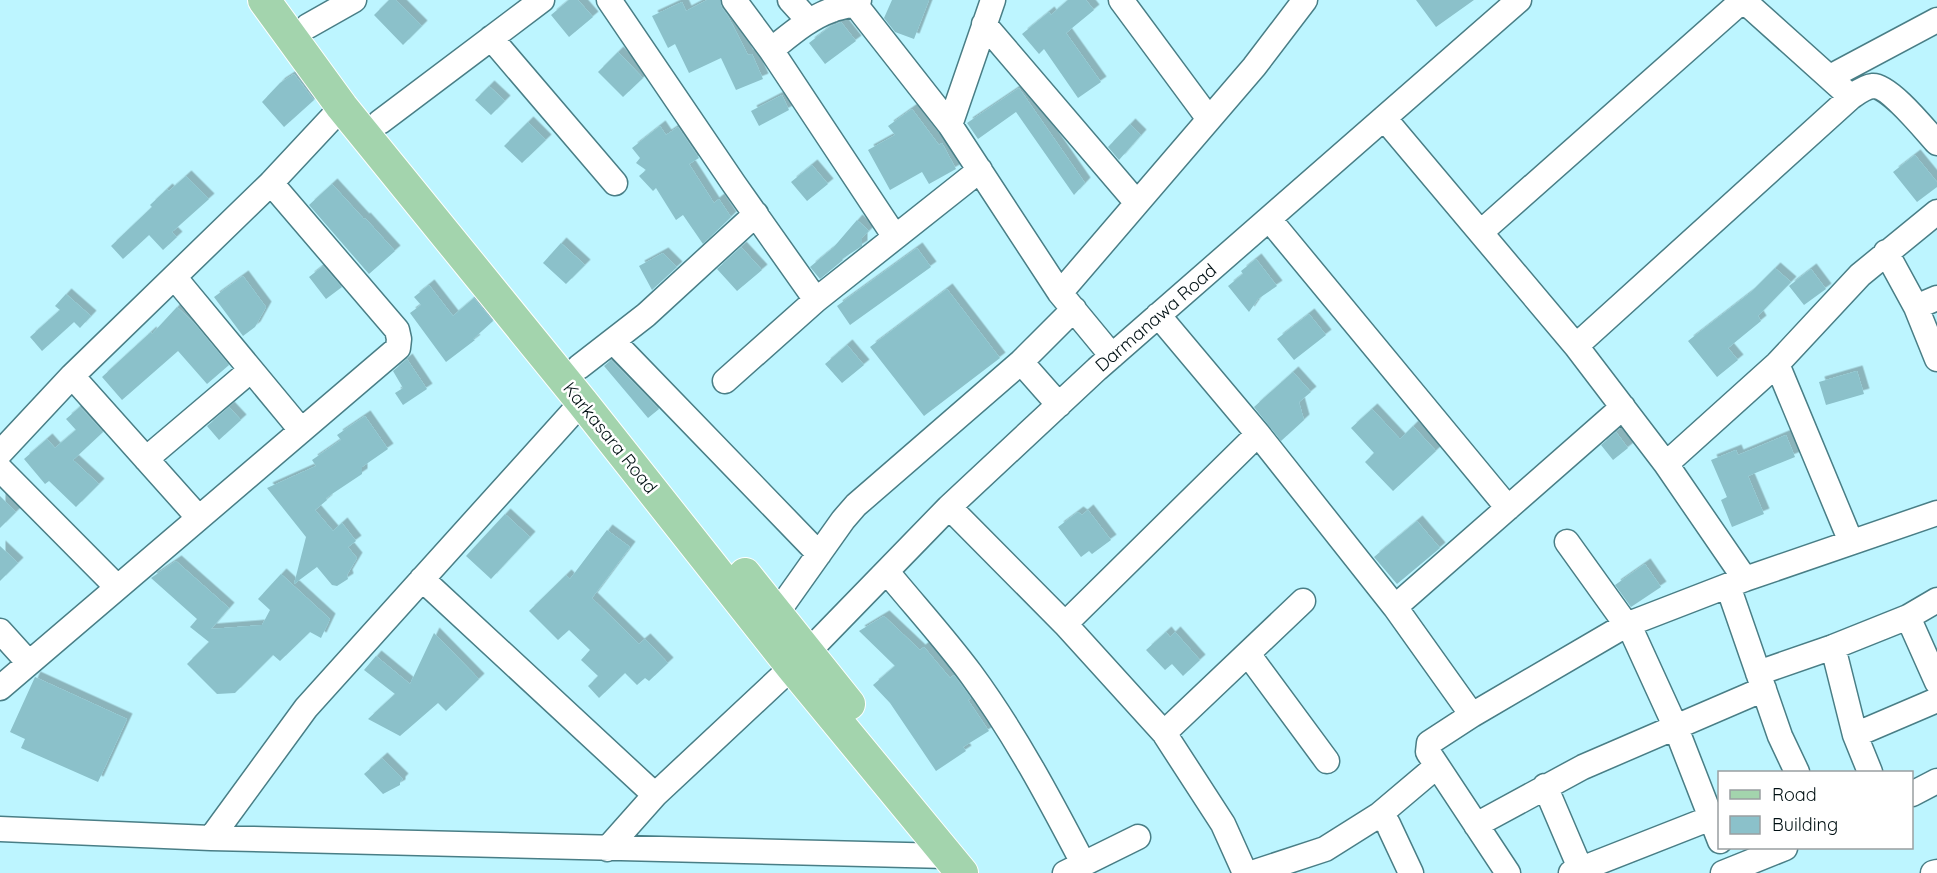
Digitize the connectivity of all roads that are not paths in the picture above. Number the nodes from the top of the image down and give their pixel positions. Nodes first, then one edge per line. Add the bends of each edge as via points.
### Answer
1 (264, 0) edge
2 (290, 0) edge
3 (354, 0) edge
4 (542, 0) edge
5 (609, 0) edge
6 (734, 0) edge
7 (790, 0) edge
8 (993, 0) edge
9 (1121, 0) edge
10 (1305, 0) edge
11 (1519, 0) edge
12 (1743, 0) edge
13 (857, 2) edge
14 (1937, 20) edge
15 (809, 21) junction
16 (984, 24) junction
17 (308, 26) junction
18 (491, 38) junction
19 (771, 50) junction
20 (1830, 77) junction
21 (1851, 97) junction
22 (342, 107) junction
23 (1384, 118) junction
24 (1209, 119) junction
25 (380, 122) junction
26 (950, 125) junction
27 (1937, 143) edge
28 (400, 162) junction
29 (980, 170) junction
30 (271, 183) junction
31 (615, 183) dead end
32 (1137, 203) junction
33 (1937, 212) edge
34 (756, 214) junction
35 (1269, 219) junction
36 (1481, 232) junction
37 (896, 237) junction
38 (1886, 252) junction
39 (175, 278) junction
40 (816, 300) junction
41 (1067, 301) junction
42 (1927, 303) edge
43 (1158, 315) junction
44 (613, 341) junction
45 (1576, 346) junction
46 (1112, 356) junction
47 (1937, 359) edge
48 (1021, 362) junction
49 (1777, 364) junction
50 (579, 367) junction
51 (250, 370) junction
52 (72, 376) junction
53 (725, 381) dead end
54 (582, 402) junction
55 (1059, 405) junction
56 (1623, 406) junction
57 (301, 430) junction
58 (1258, 434) junction
59 (0, 453) edge
60 (146, 459) junction
61 (1666, 464) junction
62 (0, 469) edge
63 (950, 507) junction
64 (1508, 508) junction
65 (1937, 513) edge
66 (198, 517) junction
67 (1567, 542) dead end
68 (1851, 542) junction
69 (819, 554) junction
70 (887, 572) junction
71 (422, 579) junction
72 (1736, 583) junction
73 (117, 586) junction
74 (1937, 600) edge
75 (1303, 601) dead end
76 (1395, 607) junction
77 (777, 613) junction
78 (1908, 617) junction
79 (1065, 624) junction
80 (1626, 626) junction
81 (0, 631) edge
82 (1833, 647) junction
83 (1248, 654) junction
84 (800, 660) junction
85 (29, 663) junction
86 (1761, 681) junction
87 (1937, 682) edge
88 (0, 688) edge
89 (1937, 700) edge
90 (1472, 715) junction
91 (1676, 728) junction
92 (1164, 733) junction
93 (1855, 735) junction
94 (1327, 761) dead end
95 (1437, 766) junction
96 (1797, 771) edge
97 (1870, 771) edge
98 (1937, 781) edge
99 (1545, 786) junction
100 (1913, 793) edge
101 (655, 795) junction
102 (1379, 815) junction
103 (1711, 818) junction
104 (1476, 825) junction
105 (0, 829) edge
106 (1138, 837) dead end
107 (211, 838) junction
108 (1718, 838) edge
109 (606, 849) junction
110 (1782, 849) edge
111 (955, 864) edge
112 (1727, 866) edge
113 (1074, 868) edge
114 (1576, 871) edge
115 (985, 873) edge
116 (1245, 873) edge
117 (1252, 873) edge
118 (1411, 873) edge
119 (1508, 873) edge

1 - 22 main road, Karkasara Road
2 - 17 main road, Karkasara Road
3 - 17 street
4 - 18 street
5 - 34 street
6 - 19 street
7 - 15 street
8 - 16 street
9 - 24 street
10 - 24 street
11 - 23 street, Darmanawa Road
12 - 20 street
12 - 36 street
13 - 15 street
13 - 26 street
14 - 20 street
15 - 19 street
16 - 26 street
16 - 32 street
17 - 25 main road, Karkasara Road
18 - 25 street
18 - 31 street
19 - 37 street
20 - 21 street
21 - 27 street via 1874,86 1884,90
21 - 45 street
22 - 28 main road, Karkasara Road
22 - 30 street
23 - 35 street, Darmanawa Road
23 - 36 street
24 - 32 street
25 - 28 main road, Karkasara Road
26 - 29 street
28 - 50 main road, Karkasara Road
28 - 54 main road, Karkasara Road
29 - 37 street
29 - 41 street
30 - 39 street
30 - 57 street via 397,330 399,339 398,348
32 - 41 street
33 - 38 street
34 - 40 street
34 - 44 street
35 - 43 street, Darmanawa Road
35 - 64 street
36 - 45 street
37 - 40 street
38 - 42 street
38 - 49 street
39 - 51 street
39 - 52 street
40 - 53 street
41 - 46 street
41 - 48 street
42 - 47 street
43 - 46 street, Darmanawa Road
43 - 58 street
44 - 50 street
44 - 69 street
45 - 56 street
46 - 55 street, Darmanawa Road
48 - 55 street
48 - 69 street via 856,505
49 - 61 street
49 - 68 street
50 - 77 main road, Karkasara Road
51 - 57 street
51 - 60 street
52 - 59 street
52 - 60 street
54 - 71 street
54 - 84 main road, Karkasara Road
55 - 63 street, Darmanawa Road
56 - 61 street
56 - 64 street
57 - 66 street
58 - 76 street
58 - 79 street
60 - 66 street
61 - 72 street
62 - 73 street
63 - 70 street, Darmanawa Road
63 - 79 street
64 - 76 street
65 - 68 street
66 - 73 street
67 - 80 street
68 - 72 street
69 - 77 street
70 - 84 street, Darmanawa Road
70 - 113 street via 991,702 1037,775
71 - 101 street
71 - 107 street via 306,708
72 - 80 street
72 - 86 street
73 - 85 street
74 - 78 street
75 - 83 street
76 - 90 street
77 - 84 main road, Karkasara Road
78 - 82 street
78 - 87 street
79 - 92 street
80 - 90 street
80 - 91 street
81 - 85 street
82 - 86 street
82 - 93 street
83 - 92 street
83 - 94 street
84 - 101 street, Darmanawa Road
84 - 111 main road, Karkasara Road
84 - 115 main road, Karkasara Road
85 - 88 street
86 - 91 street
86 - 96 street
89 - 93 street
90 - 95 street via 1429,743 1428,752
91 - 99 street
91 - 103 street
92 - 116 street via 1223,824
93 - 97 street
95 - 102 street
95 - 104 street
98 - 100 street
99 - 104 street
99 - 114 street
101 - 109 street, Darmanawa Road
102 - 117 street via 1325,849
102 - 118 street via 1388,825
103 - 108 street
103 - 114 street
104 - 119 street
105 - 107 street
106 - 113 street
107 - 109 street
109 - 111 street
110 - 112 street

